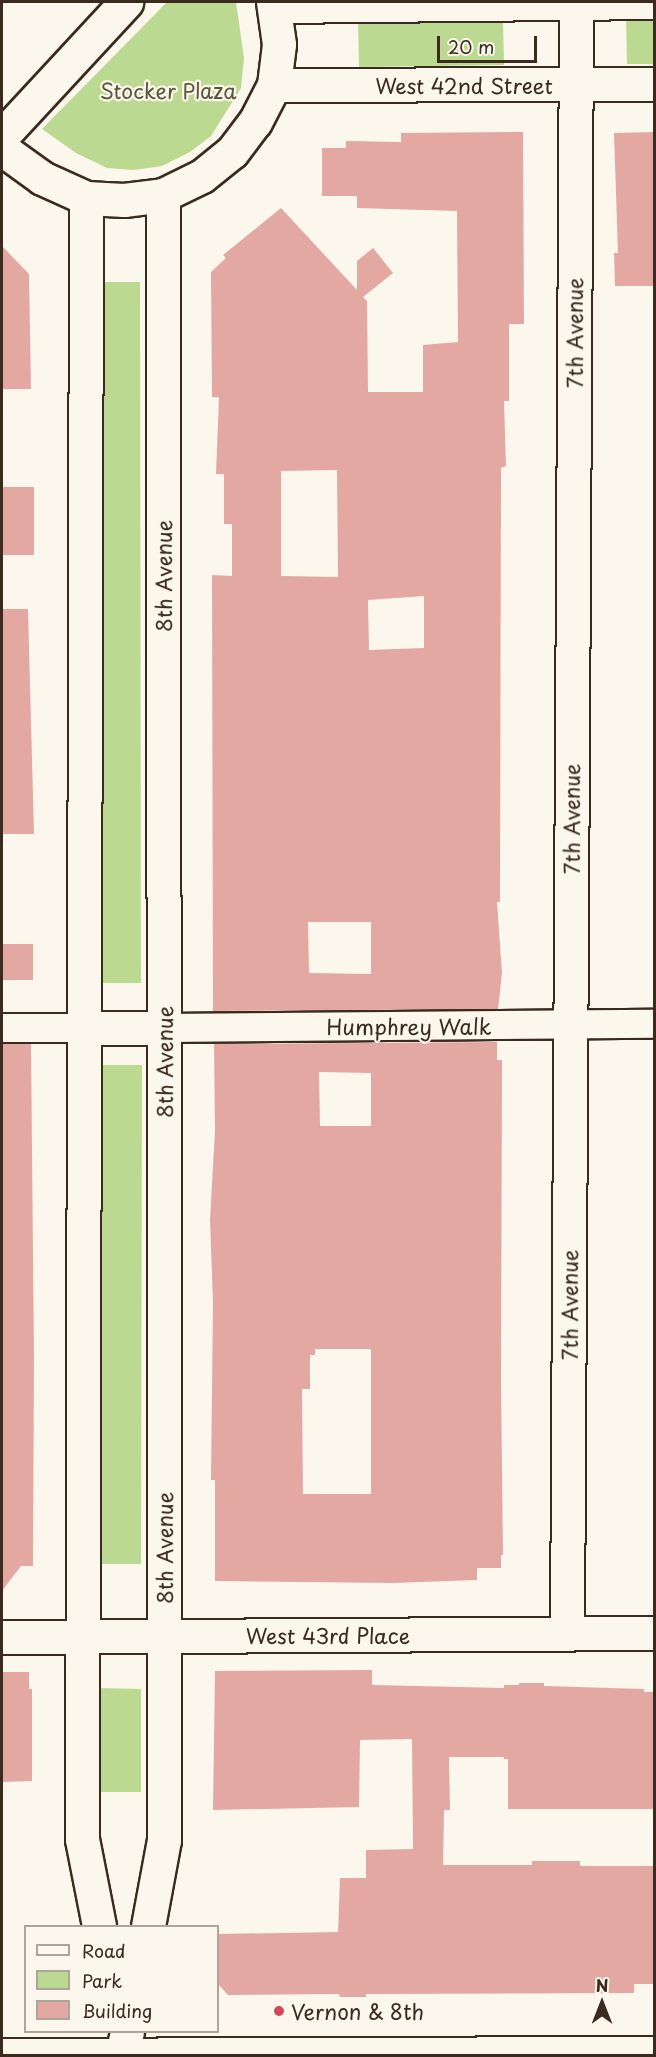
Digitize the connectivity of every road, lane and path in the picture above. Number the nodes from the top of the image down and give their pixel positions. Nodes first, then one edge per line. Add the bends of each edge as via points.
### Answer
1 (126, 2) edge
2 (654, 2) edge
3 (274, 4) edge
4 (576, 4) junction
5 (575, 84) junction
6 (654, 84) edge
7 (274, 85) junction
8 (2, 135) edge
9 (2, 149) edge
10 (163, 195) junction
11 (86, 198) junction
12 (654, 1024) edge
13 (570, 1025) junction
14 (2, 1028) edge
15 (84, 1028) junction
16 (164, 1028) junction
17 (567, 1634) junction
18 (654, 1634) edge
19 (2, 1636) edge
20 (82, 1636) junction
21 (164, 1636) junction
22 (99, 1925) edge
23 (147, 1925) edge
24 (118, 2033) edge
25 (127, 2033) edge
26 (636, 2054) edge
27 (2, 2055) edge
28 (122, 2055) edge

1 - 8 street
2 - 4 street
3 - 4 street
3 - 7 street via 279,44
4 - 5 street, 7th Avenue
5 - 6 street, West 42nd Street
5 - 7 street, West 42nd Street
5 - 13 street, 7th Avenue
7 - 10 street via 255,122 232,152 202,176
9 - 11 street via 42,178
10 - 11 street via 124,200
10 - 16 street, 8th Avenue
11 - 15 street
12 - 13 street, Humphrey Walk
13 - 16 street, Humphrey Walk
13 - 17 street, 7th Avenue
14 - 15 street
15 - 16 street
15 - 20 street
16 - 21 street, 8th Avenue
17 - 18 street, West 43rd Place
17 - 21 street, West 43rd Place
19 - 20 street, West 43rd Place
20 - 21 street, West 43rd Place
20 - 22 street via 82,1839
21 - 23 street, 8th Avenue via 165,1840
24 - 28 street
25 - 28 street
26 - 28 street
27 - 28 street

